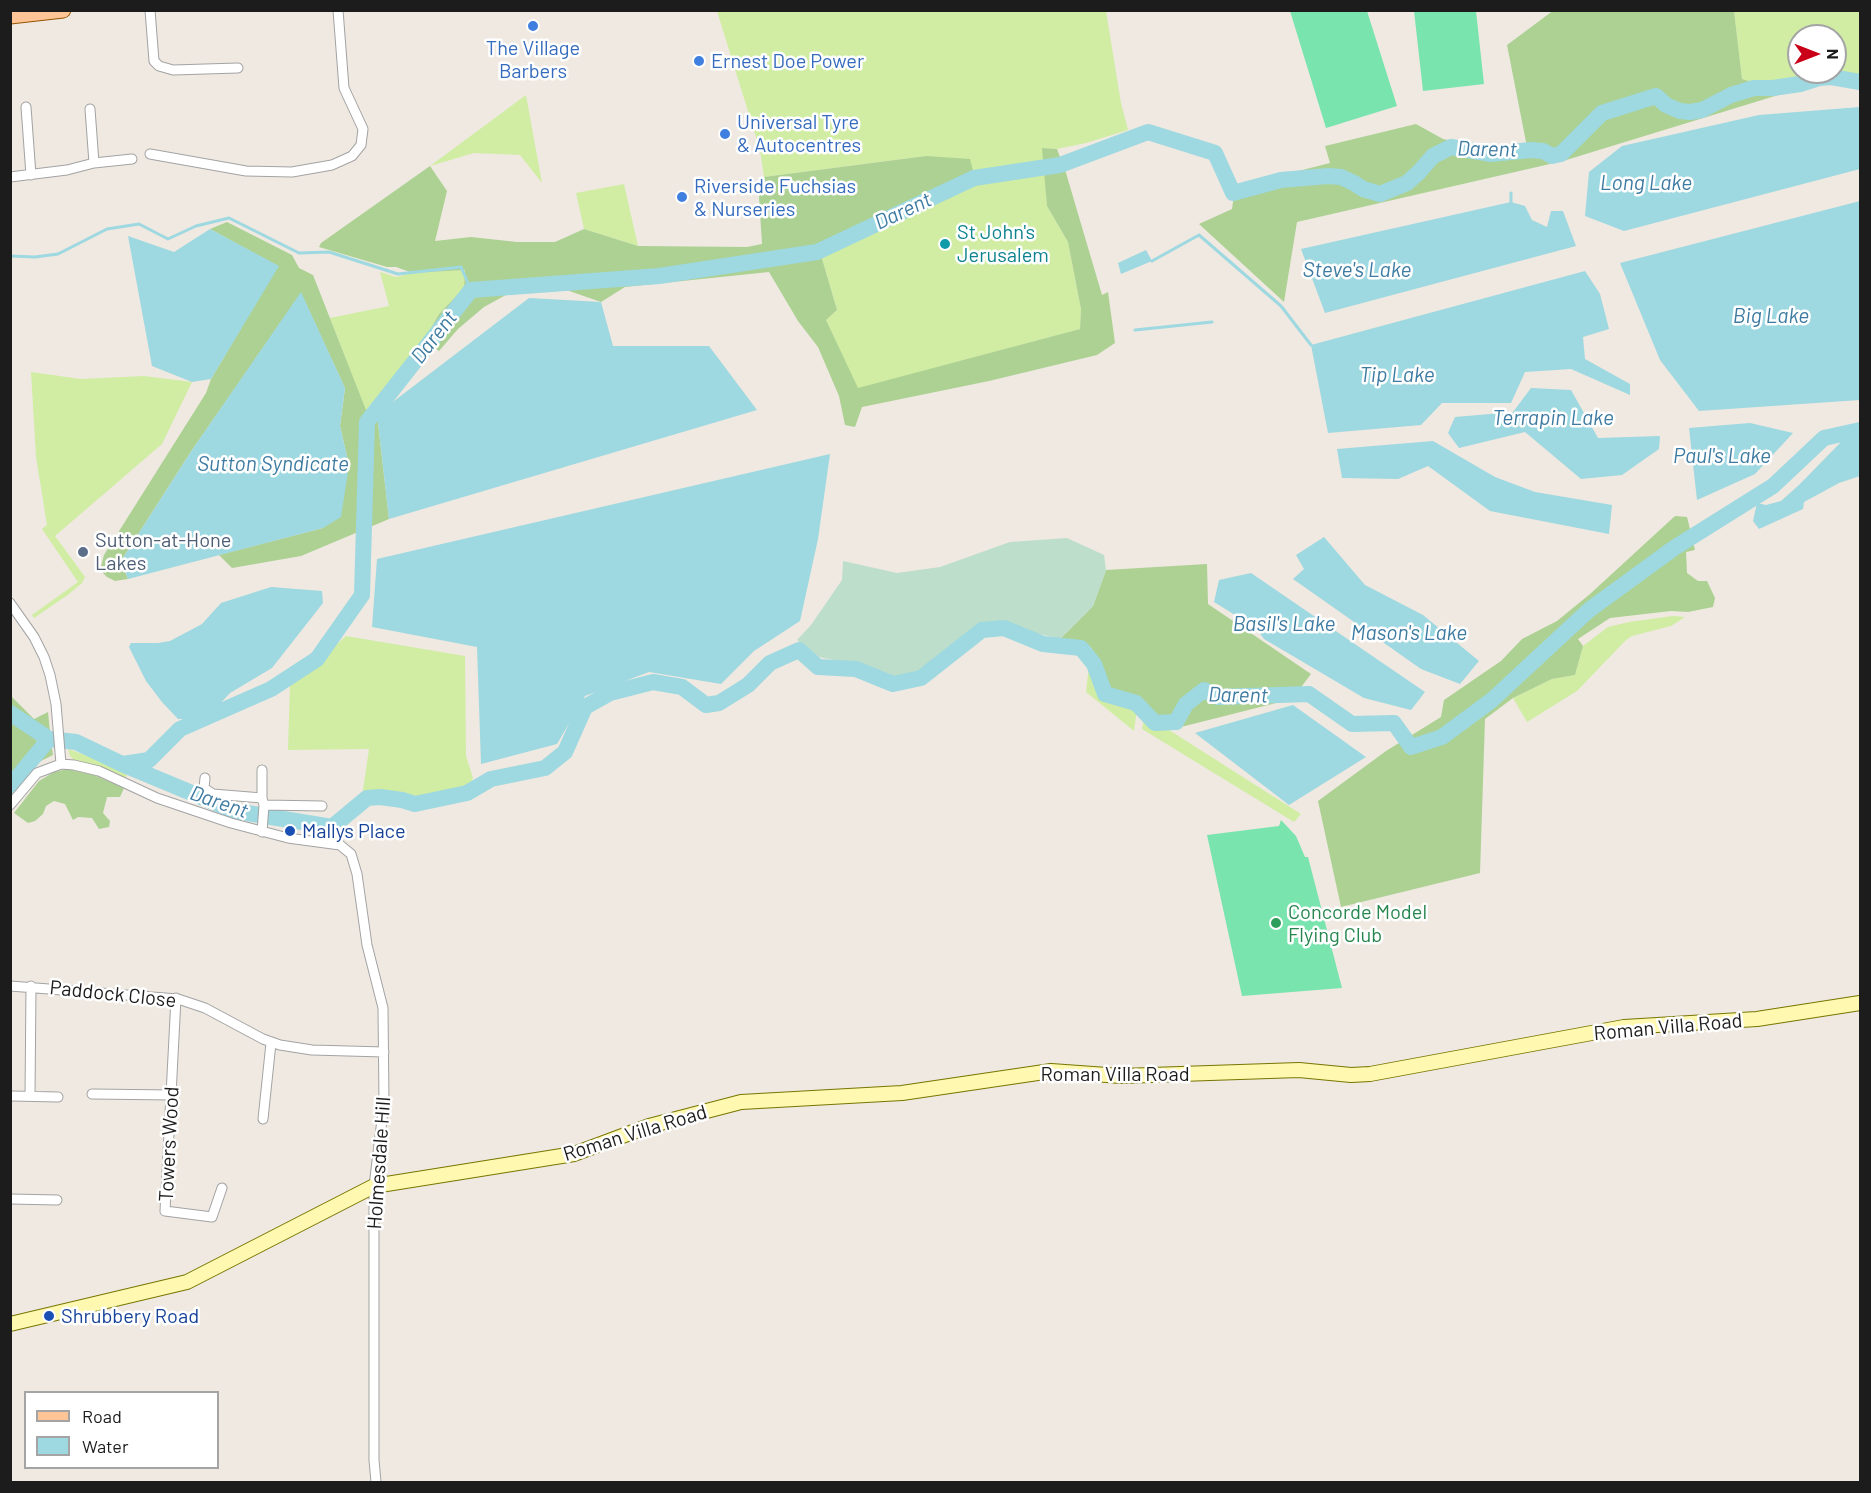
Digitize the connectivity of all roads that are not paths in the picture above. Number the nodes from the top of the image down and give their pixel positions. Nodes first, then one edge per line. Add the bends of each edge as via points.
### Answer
1 (63, 10) edge
2 (150, 10) edge
3 (338, 10) edge
4 (13, 17) edge
5 (238, 68) dead end
6 (26, 107) dead end
7 (90, 109) dead end
8 (150, 154) dead end
9 (132, 159) dead end
10 (94, 163) junction
11 (31, 175) junction
12 (10, 177) edge
13 (10, 603) edge
14 (61, 760) junction
15 (262, 770) dead end
16 (206, 778) dead end
17 (10, 805) edge
18 (263, 805) junction
19 (322, 806) dead end
20 (262, 829) junction
21 (10, 986) edge
22 (31, 986) junction
23 (176, 998) junction
24 (1860, 1003) edge
25 (271, 1043) junction
26 (384, 1052) junction
27 (92, 1094) dead end
28 (12, 1095) dead end
29 (172, 1095) junction
30 (30, 1096) junction
31 (58, 1096) dead end
32 (263, 1119) dead end
33 (374, 1186) junction
34 (222, 1188) dead end
35 (10, 1199) edge
36 (57, 1200) dead end
37 (10, 1324) edge
38 (376, 1482) edge

1 - 4 main road
2 - 5 street via 154,61 159,66 173,70
3 - 8 street via 344,88 363,129 361,145 352,156 333,165 292,172 246,171
6 - 11 street
7 - 10 street
9 - 10 street
10 - 11 street
11 - 12 street
13 - 14 street via 44,657 53,689
14 - 17 street via 37,773
14 - 20 street via 99,771 157,798
15 - 18 street
16 - 18 street via 204,788 213,794
18 - 19 street
18 - 20 street
20 - 26 street, Holmesdale Hill via 288,838 334,844 351,854 383,1008
21 - 22 street, Paddock Close
22 - 23 street, Paddock Close
22 - 30 street
23 - 25 street, Paddock Close via 205,1008
23 - 29 street, Towers Wood
24 - 33 street, Roman Villa Road via 1757,1019 1624,1027 1370,1074 1299,1070 1121,1076 1051,1071 902,1092 741,1102 649,1126 574,1154
25 - 26 street, Paddock Close via 312,1050
25 - 32 street
26 - 33 street, Holmesdale Hill via 384,1103
27 - 29 street
28 - 30 street
29 - 34 street, Towers Wood via 165,1211 213,1217
30 - 31 street
33 - 37 street via 187,1282
33 - 38 street, Holmesdale Hill
35 - 36 street

